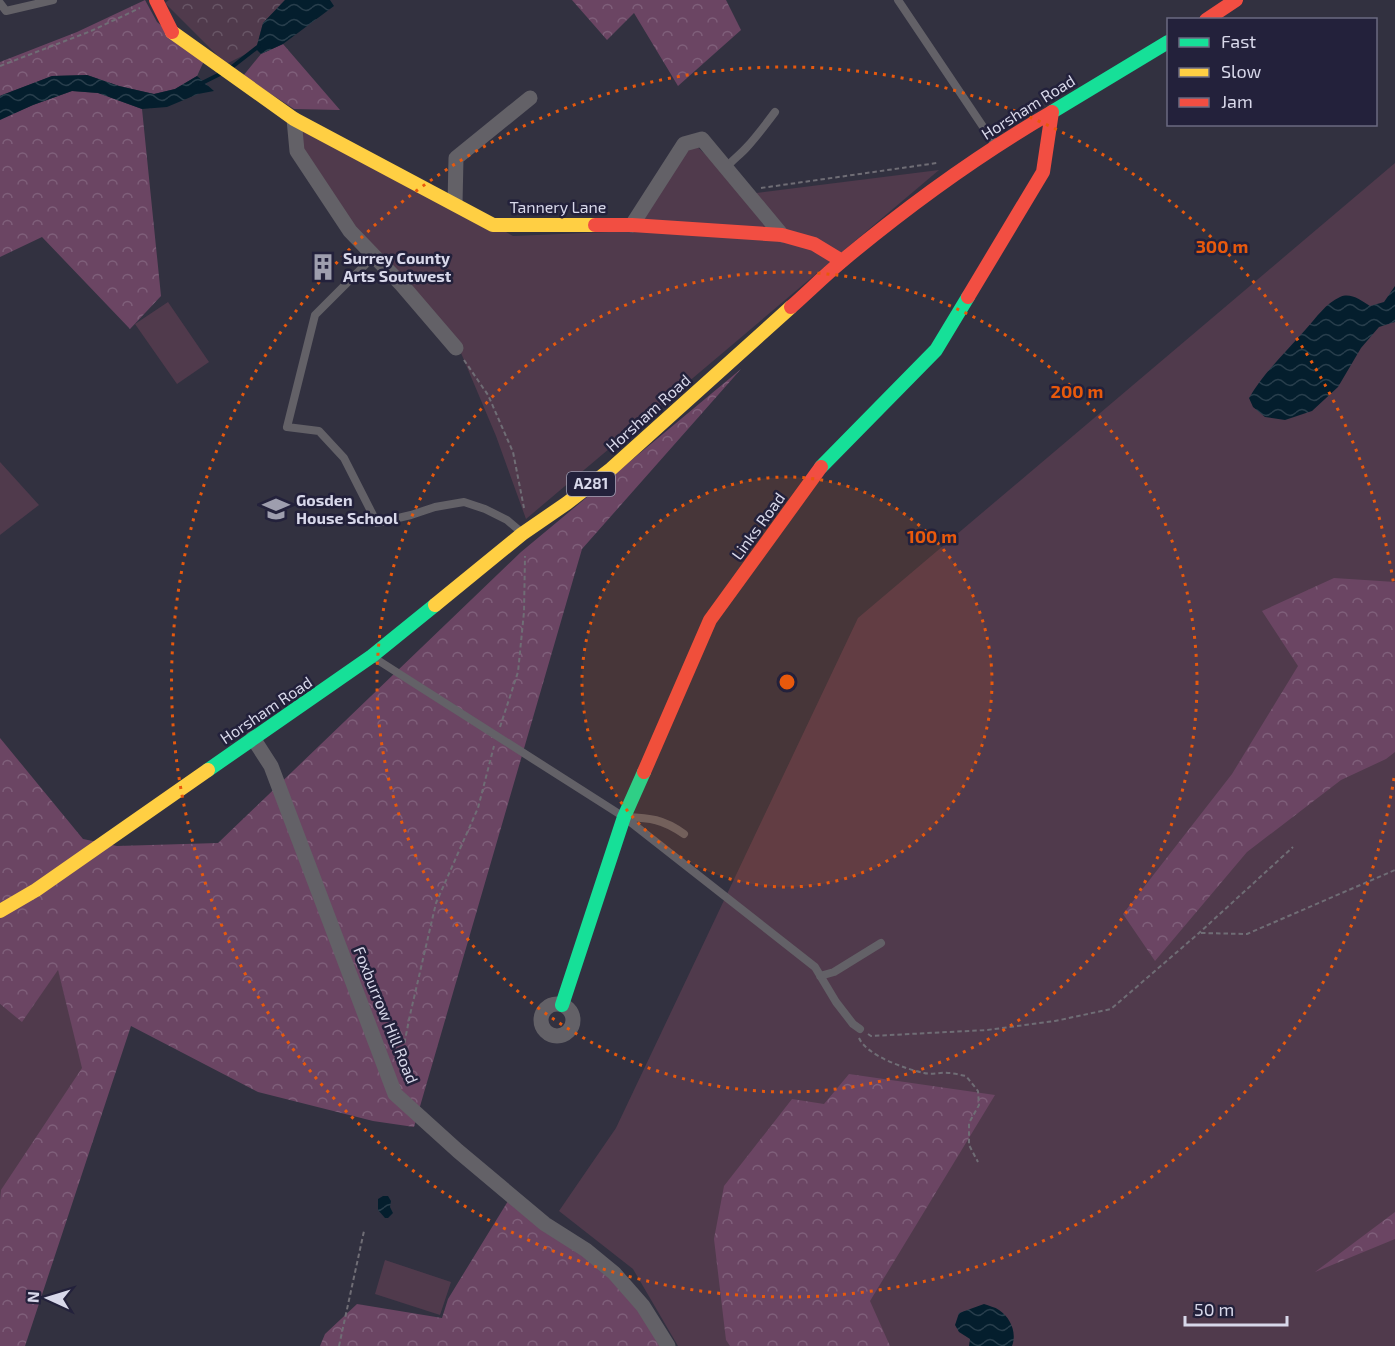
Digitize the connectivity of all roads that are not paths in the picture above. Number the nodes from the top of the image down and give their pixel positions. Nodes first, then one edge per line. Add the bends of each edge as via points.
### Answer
1 (53, 0) edge
2 (898, 0) edge
3 (1236, 0) edge
4 (151, 2) edge
5 (0, 3) edge
6 (3, 13) edge
7 (1209, 18) edge
8 (1167, 43) edge
9 (530, 98) dead end
10 (776, 112) dead end
11 (1052, 112) junction
12 (294, 119) junction
13 (996, 147) junction
14 (726, 168) junction
15 (455, 204) junction
16 (632, 225) junction
17 (782, 235) junction
18 (374, 256) junction
19 (842, 261) junction
20 (456, 348) road end
21 (525, 532) junction
22 (372, 656) junction
23 (253, 738) junction
24 (624, 817) junction
25 (684, 834) dead end
26 (0, 911) edge
27 (881, 944) dead end
28 (820, 976) junction
29 (562, 1005) dead end
30 (856, 1027) road end
31 (668, 1346) edge

1 - 6 lane
2 - 13 lane
3 - 7 street
4 - 12 street, Tannery Lane, bridge via 172,32
5 - 6 lane
8 - 11 street, Horsham Road / A281
9 - 15 street via 456,158
10 - 14 lane
11 - 13 street, Horsham Road / A281
11 - 24 street, Links Road via 1043,172 936,350 825,462 710,620
12 - 15 street, Tannery Lane
12 - 18 street via 297,151 350,231
13 - 19 street, Horsham Road / A281
14 - 16 street via 702,139 684,144
14 - 17 street
15 - 16 street, Tannery Lane via 493,225
16 - 17 street, Tannery Lane
17 - 19 street, Tannery Lane via 814,244
18 - 20 street
18 - 21 lane via 315,315 287,427 319,431 344,458 377,523 464,502
19 - 21 street, Horsham Road / A281 via 611,468
21 - 22 street, Horsham Road / A281
22 - 23 street, Horsham Road / A281
22 - 24 lane
23 - 26 street, Horsham Road / A281
23 - 31 street, Foxburrow Hill Road via 271,766 395,1094 545,1224 614,1273 643,1306
24 - 25 lane via 662,821
24 - 28 lane via 815,967
24 - 29 street, Links Road
27 - 28 lane
28 - 30 lane

